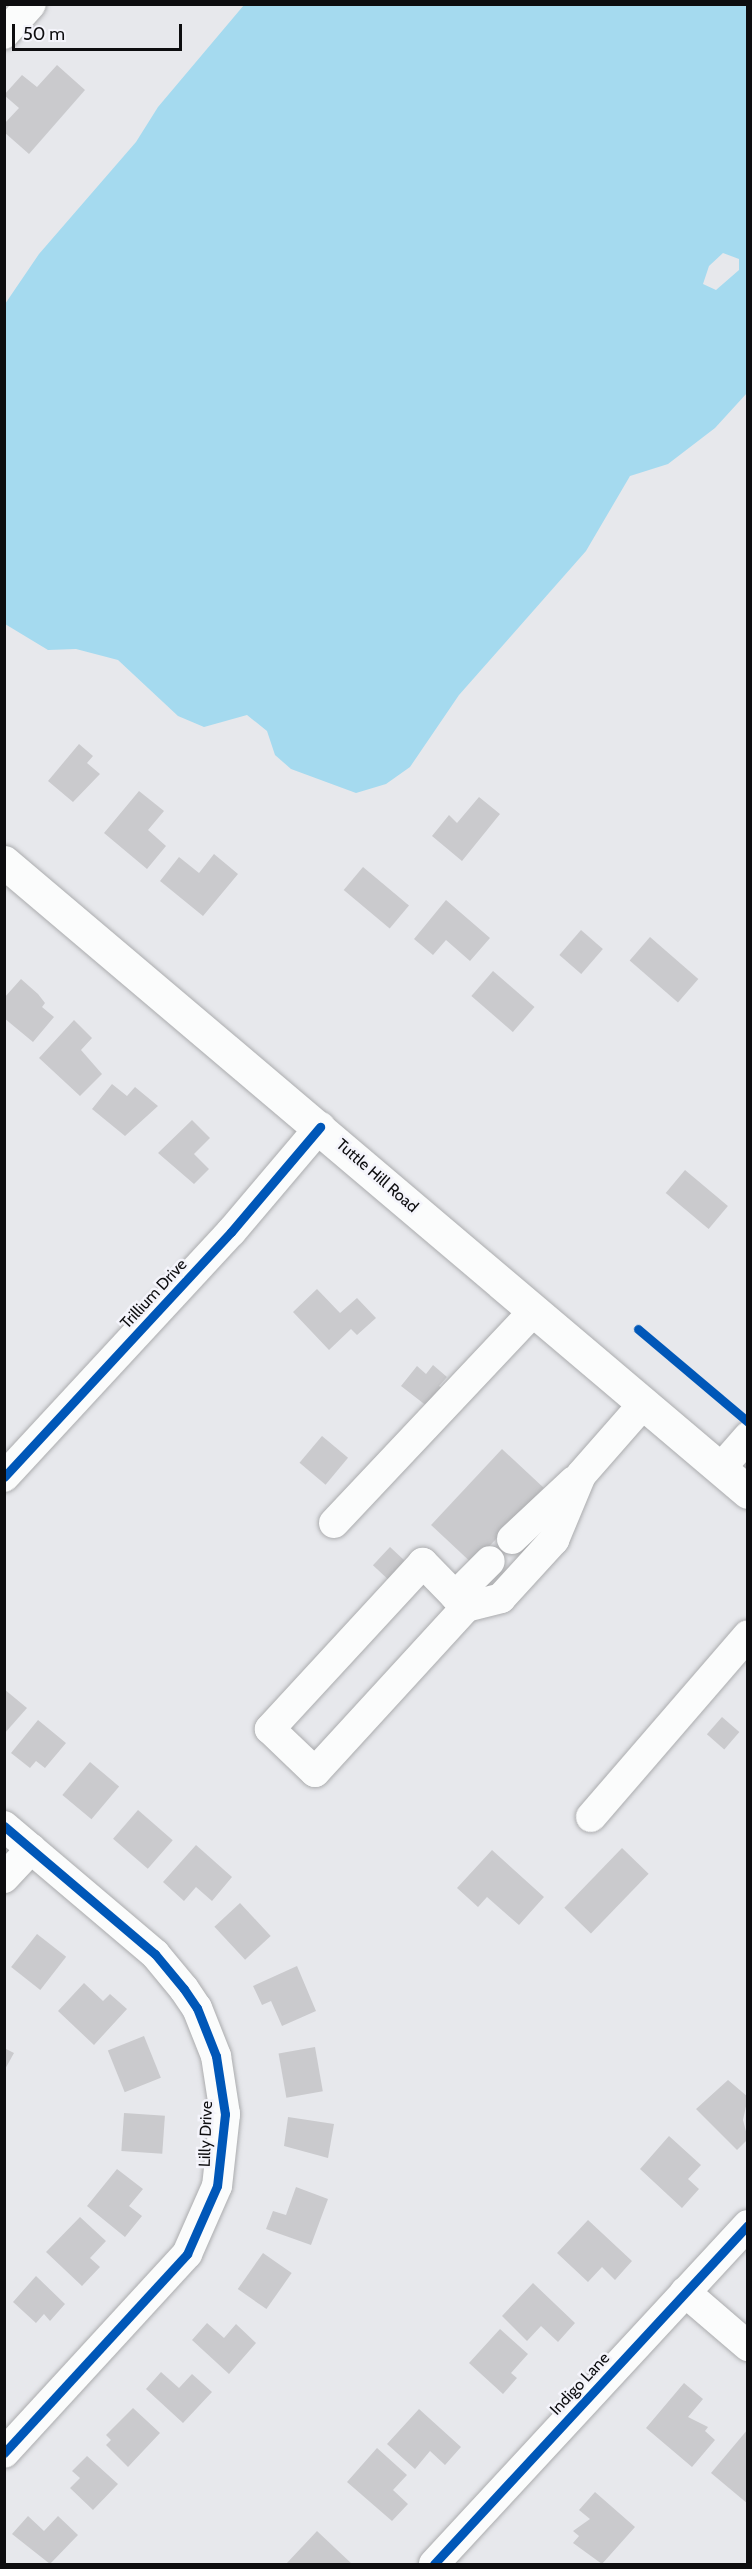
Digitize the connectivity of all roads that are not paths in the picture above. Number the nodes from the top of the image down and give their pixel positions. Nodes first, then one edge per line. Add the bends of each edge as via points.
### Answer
1 (32, 4) edge
2 (4, 34) edge
3 (4, 862) edge
4 (320, 1127) junction
5 (534, 1311) junction
6 (644, 1403) junction
7 (747, 1437) edge
8 (720, 1469) junction
9 (580, 1475) junction
10 (4, 1477) edge
11 (747, 1492) edge
12 (334, 1523) dead end
13 (512, 1539) dead end
14 (490, 1561) dead end
15 (461, 1601) junction
16 (747, 1635) edge
17 (591, 1817) dead end
18 (4, 1826) edge
19 (31, 1849) junction
20 (4, 1878) edge
21 (747, 2225) edge
22 (685, 2292) junction
23 (747, 2346) edge
24 (4, 2453) edge
25 (434, 2565) edge

1 - 2 street
3 - 4 main road, Tuttle Hill Road
4 - 5 main road, Tuttle Hill Road
4 - 10 street, Trillium Drive via 231,1232
5 - 6 main road, Tuttle Hill Road
5 - 12 street
6 - 8 main road, Tuttle Hill Road
6 - 9 street
7 - 8 street
8 - 11 main road, Tuttle Hill Road
9 - 13 street
9 - 15 street via 554,1540 501,1598
14 - 15 street
15 - 15 street via 315,1772 270,1729 423,1563
16 - 17 street
18 - 19 street, Lilly Drive
19 - 20 street
19 - 24 street, Lilly Drive via 155,1954 197,2008 222,2088 224,2145 218,2186 187,2254
21 - 22 street, Indigo Lane
22 - 23 street
22 - 25 street, Indigo Lane

